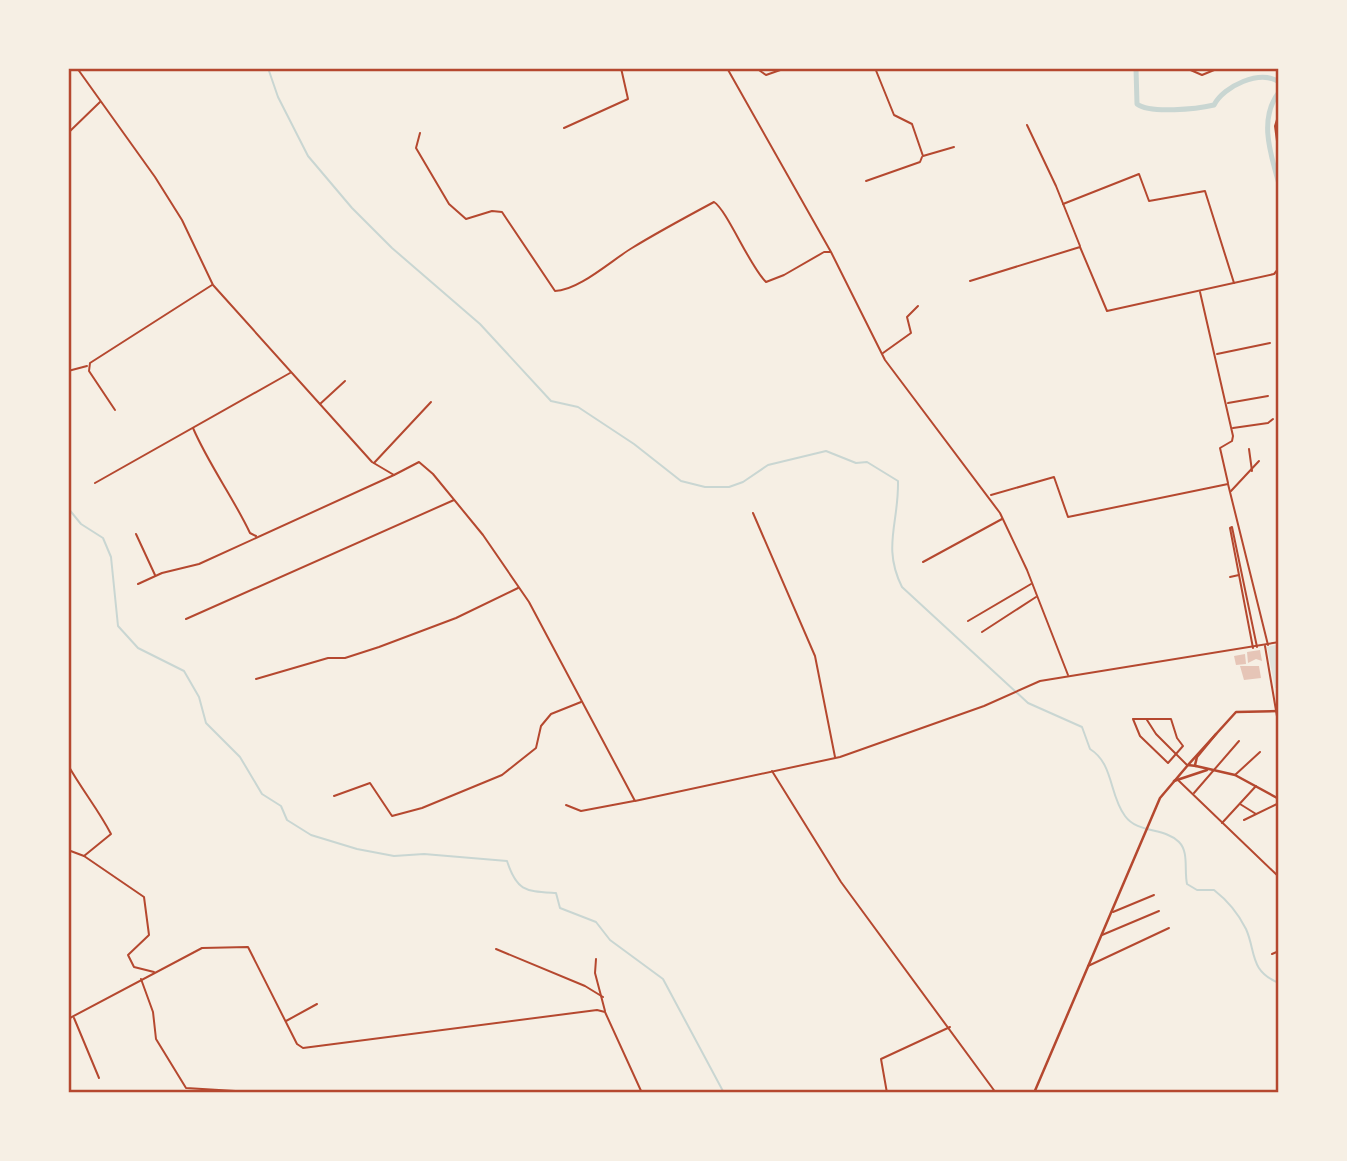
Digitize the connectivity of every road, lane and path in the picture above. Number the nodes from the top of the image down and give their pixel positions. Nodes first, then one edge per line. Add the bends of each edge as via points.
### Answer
1 (77, 68) edge
2 (621, 68) edge
3 (727, 68) edge
4 (756, 68) edge
5 (786, 68) edge
6 (875, 68) edge
7 (1186, 68) edge
8 (1219, 68) edge
9 (101, 101) junction
10 (1279, 113) edge
11 (1027, 125) dead end
12 (564, 128) dead end
13 (420, 133) dead end
14 (68, 134) edge
15 (954, 147) dead end
16 (1278, 152) edge
17 (923, 156) junction
18 (1279, 156) edge
19 (866, 181) dead end
20 (1063, 204) junction
21 (1080, 247) junction
22 (831, 252) junction
23 (1279, 268) edge
24 (970, 281) dead end
25 (1234, 284) junction
26 (213, 285) junction
27 (1200, 292) junction
28 (918, 306) dead end
29 (1270, 343) dead end
30 (882, 354) junction
31 (1216, 355) junction
32 (87, 367) junction
33 (68, 371) edge
34 (290, 372) junction
35 (345, 381) dead end
36 (1268, 396) dead end
37 (431, 402) dead end
38 (1227, 403) junction
39 (320, 404) junction
40 (115, 410) dead end
41 (1273, 419) dead end
42 (193, 428) junction
43 (1232, 429) junction
44 (1279, 442) edge
45 (1279, 446) edge
46 (1250, 449) dead end
47 (1259, 461) dead end
48 (374, 464) junction
49 (1252, 472) junction
50 (394, 475) junction
51 (95, 483) dead end
52 (1228, 484) junction
53 (1230, 492) junction
54 (990, 495) junction
55 (454, 500) junction
56 (753, 513) dead end
57 (1003, 519) junction
58 (136, 534) dead end
59 (257, 536) junction
60 (922, 562) dead end
61 (1242, 575) junction
62 (156, 576) junction
63 (1230, 577) dead end
64 (1032, 583) junction
65 (138, 584) dead end
66 (519, 587) junction
67 (1037, 597) junction
68 (186, 619) dead end
69 (968, 621) dead end
70 (982, 632) dead end
71 (1279, 642) edge
72 (1267, 645) junction
73 (1255, 647) junction
74 (1068, 675) junction
75 (256, 680) dead end
76 (1274, 690) junction
77 (1279, 690) edge
78 (582, 702) junction
79 (1278, 711) edge
80 (1147, 719) junction
81 (1279, 728) edge
82 (1216, 732) junction
83 (1238, 741) dead end
84 (1260, 752) dead end
85 (1176, 754) junction
86 (835, 758) junction
87 (68, 765) edge
88 (1188, 765) junction
89 (1195, 766) junction
90 (1215, 769) junction
91 (1209, 770) junction
92 (772, 771) junction
93 (1193, 773) junction
94 (1235, 775) junction
95 (1176, 781) junction
96 (1256, 786) junction
97 (1193, 794) junction
98 (334, 796) dead end
99 (635, 801) junction
100 (1279, 801) edge
101 (1240, 804) junction
102 (566, 805) dead end
103 (1257, 815) junction
104 (1244, 820) dead end
105 (1222, 824) junction
106 (68, 850) edge
107 (84, 856) junction
108 (1279, 877) edge
109 (1154, 895) dead end
110 (1159, 911) dead end
111 (1111, 913) junction
112 (1169, 928) dead end
113 (1101, 936) junction
114 (496, 949) dead end
115 (1279, 951) edge
116 (1272, 954) dead end
117 (596, 959) dead end
118 (1088, 966) junction
119 (156, 972) junction
120 (141, 979) junction
121 (603, 997) junction
122 (317, 1004) dead end
123 (605, 1012) junction
124 (73, 1017) junction
125 (68, 1019) edge
126 (285, 1022) junction
127 (950, 1027) junction
128 (99, 1078) dead end
129 (190, 1088) junction
130 (185, 1093) edge
131 (266, 1093) edge
132 (642, 1093) edge
133 (887, 1093) edge
134 (996, 1093) edge
135 (1034, 1093) edge

1 - 9 street
2 - 12 street via 628,99
3 - 22 street
4 - 5 street via 766,75
6 - 17 street via 894,116 912,124
7 - 8 street via 1202,75
9 - 14 street
9 - 26 street via 182,220
10 - 16 street via 1275,127
11 - 20 street
13 - 22 street via 416,148 449,204 466,219 502,212 555,291 567,289 714,202 766,282
15 - 17 street
16 - 18 street
17 - 19 street via 920,162
20 - 21 street
20 - 25 street via 1139,174 1149,201 1205,191
21 - 24 street
21 - 27 street via 1107,311
22 - 30 street
23 - 25 street via 1274,274
25 - 27 street
26 - 32 street
26 - 34 street
27 - 31 street
28 - 30 street via 907,317 911,333
29 - 31 street
30 - 54 street via 939,436
31 - 38 street
32 - 33 street
32 - 40 street
34 - 39 street
34 - 42 street
35 - 39 street
36 - 38 street
37 - 48 street
38 - 43 street
39 - 48 street
41 - 43 street
42 - 51 street
42 - 59 street via 220,483 250,533
43 - 52 street via 1233,439 1220,448
44 - 45 street
46 - 49 street
47 - 49 street
48 - 50 street
49 - 53 street
50 - 55 street via 419,462
50 - 59 street
52 - 53 street
52 - 54 street via 1068,517 1054,477
53 - 72 street
54 - 57 street
55 - 66 street
55 - 68 street
56 - 86 street via 815,656
57 - 60 street
57 - 64 street
58 - 62 street
59 - 62 street via 199,564
61 - 61 street via 1232,527 1230,528
61 - 63 street
61 - 73 street
62 - 65 street
64 - 67 street
64 - 69 street
66 - 75 street via 456,618 379,646
66 - 78 street
67 - 70 street
67 - 74 street
71 - 72 street
72 - 73 street
72 - 76 street
73 - 74 street
74 - 86 street
76 - 77 street
76 - 79 street
78 - 98 street via 551,714 541,726 536,748 502,775 422,808 392,816 370,783
78 - 99 street
79 - 81 street
79 - 82 main road via 1236,712
80 - 85 street
80 - 85 street via 1171,719 1183,746
80 - 85 street via 1133,719 1140,736 1168,763
82 - 88 main road
82 - 89 main road
83 - 90 street
84 - 94 street
85 - 88 street
86 - 92 street
87 - 107 street via 111,834
88 - 89 main road
88 - 93 main road via 1187,772
88 - 95 main road
89 - 91 main road
89 - 93 main road
90 - 91 main road
90 - 94 main road
90 - 97 street
91 - 93 main road
92 - 99 street
92 - 127 street via 841,882
93 - 95 main road
94 - 96 main road
95 - 97 street
95 - 111 main road via 1160,798
96 - 100 main road
96 - 101 street
97 - 105 street
99 - 102 street via 581,811
100 - 103 street
101 - 103 street
101 - 105 street
103 - 104 street
105 - 108 street
106 - 107 street
107 - 119 street via 144,897 149,935 128,955 134,967
109 - 111 street
110 - 113 street
111 - 113 main road
112 - 118 street
113 - 118 main road
114 - 121 street
115 - 116 street
117 - 121 street
118 - 135 main road
119 - 120 street
119 - 126 street via 211,946 248,947
120 - 124 street
120 - 129 street via 153,1012 156,1039 176,1074
121 - 123 street
122 - 126 street
123 - 126 street via 303,1048
123 - 132 street
124 - 125 street
124 - 128 street
127 - 133 street via 881,1059
127 - 134 street
129 - 130 street
129 - 131 street

